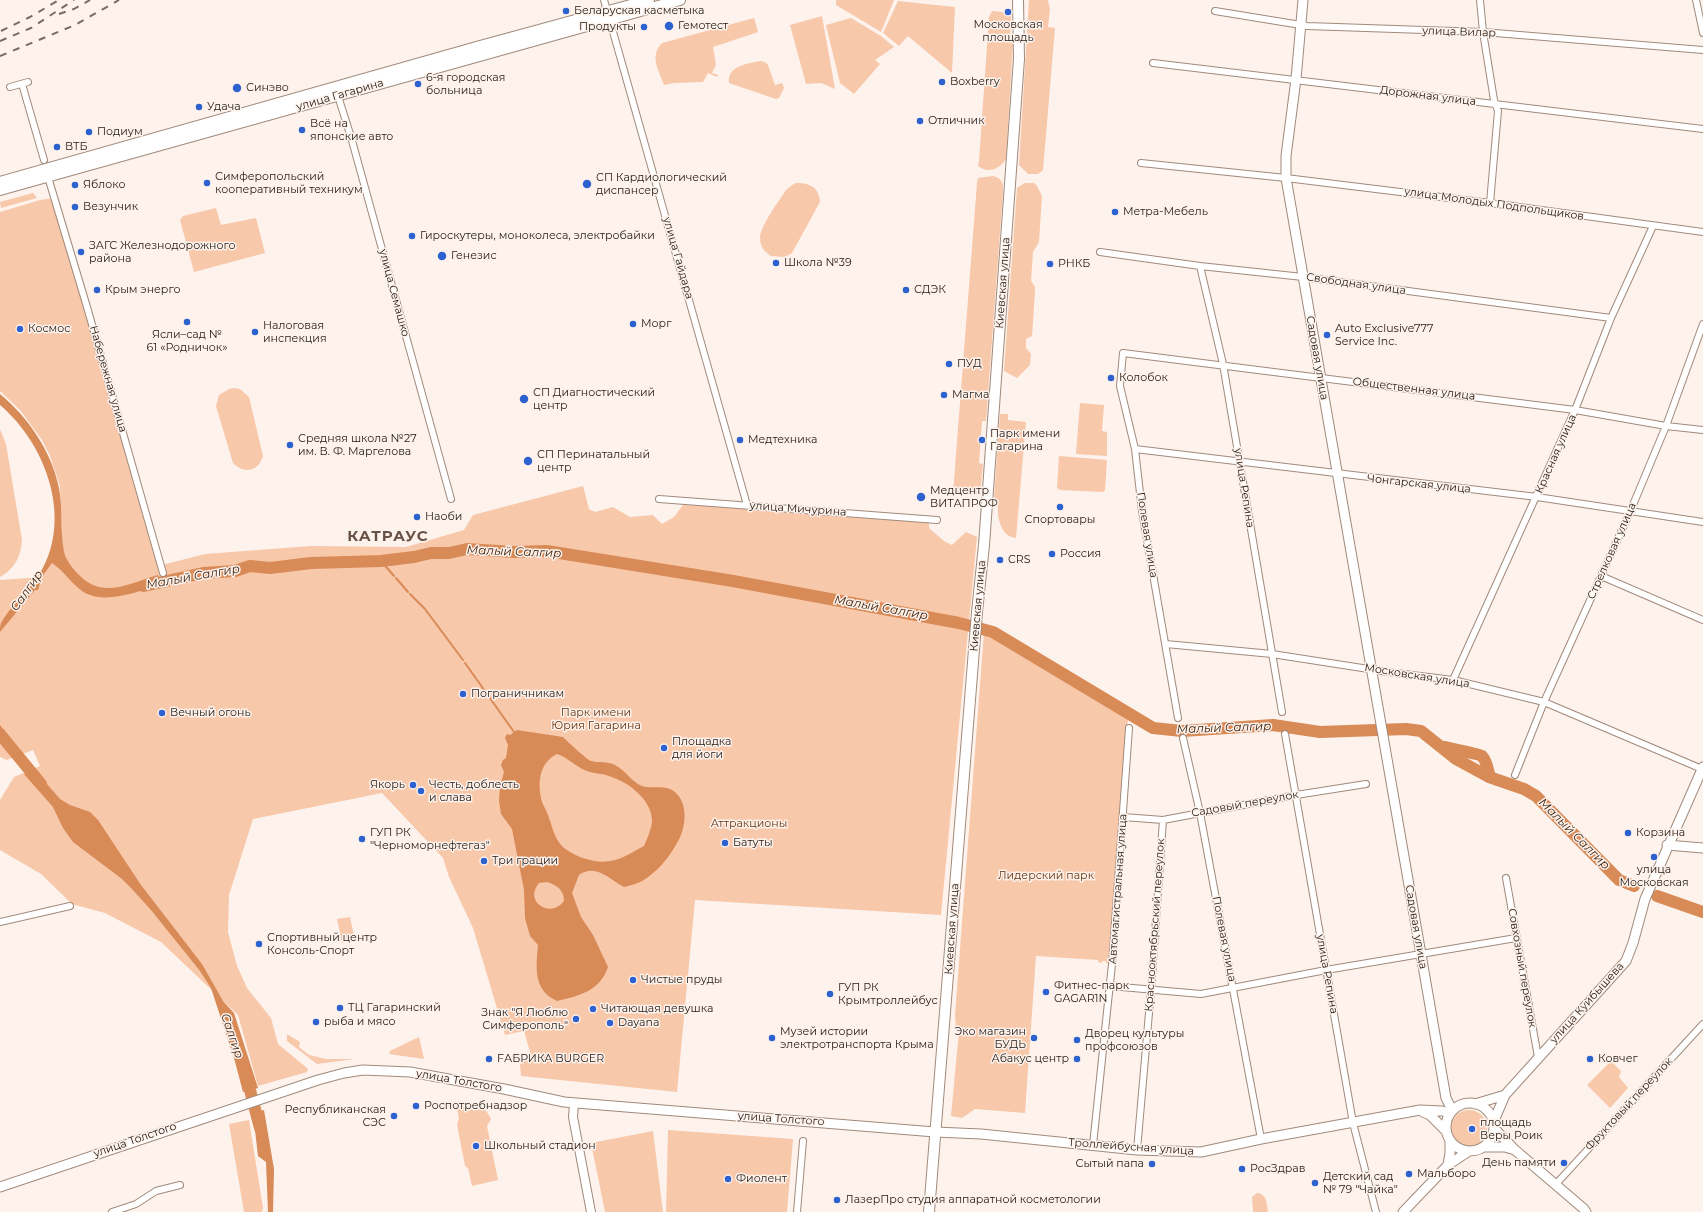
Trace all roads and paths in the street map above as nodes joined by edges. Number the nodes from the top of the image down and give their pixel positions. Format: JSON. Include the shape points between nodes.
{"nodes":[{"id":1,"x":604,"y":0,"type":"edge"},
{"id":2,"x":649,"y":0,"type":"edge"},
{"id":3,"x":680,"y":0,"type":"edge"},
{"id":4,"x":1018,"y":0,"type":"edge"},
{"id":5,"x":1303,"y":0,"type":"edge"},
{"id":6,"x":1480,"y":0,"type":"edge"},
{"id":7,"x":1696,"y":0,"type":"edge"},
{"id":8,"x":1215,"y":11,"type":"dead end"},
{"id":9,"x":609,"y":15,"type":"junction"},
{"id":10,"x":1301,"y":25,"type":"junction"},
{"id":11,"x":1483,"y":32,"type":"junction"},
{"id":12,"x":1703,"y":33,"type":"edge"},
{"id":13,"x":1703,"y":50,"type":"edge"},
{"id":14,"x":1153,"y":63,"type":"dead end"},
{"id":15,"x":1296,"y":79,"type":"junction"},
{"id":16,"x":10,"y":87,"type":"dead end"},
{"id":17,"x":337,"y":92,"type":"junction"},
{"id":18,"x":1496,"y":105,"type":"junction"},
{"id":19,"x":1703,"y":129,"type":"edge"},
{"id":20,"x":44,"y":160,"type":"dead end"},
{"id":21,"x":1141,"y":163,"type":"dead end"},
{"id":22,"x":1286,"y":178,"type":"junction"},
{"id":23,"x":50,"y":181,"type":"junction"},
{"id":24,"x":0,"y":182,"type":"edge"},
{"id":25,"x":0,"y":190,"type":"edge"},
{"id":26,"x":1490,"y":203,"type":"junction"},
{"id":27,"x":1653,"y":226,"type":"junction"},
{"id":28,"x":1703,"y":232,"type":"edge"},
{"id":29,"x":1100,"y":252,"type":"dead end"},
{"id":30,"x":1200,"y":266,"type":"junction"},
{"id":31,"x":1303,"y":277,"type":"junction"},
{"id":32,"x":1611,"y":318,"type":"junction"},
{"id":33,"x":1703,"y":324,"type":"edge"},
{"id":34,"x":1123,"y":353,"type":"joint"},
{"id":35,"x":1223,"y":364,"type":"junction"},
{"id":36,"x":1321,"y":377,"type":"junction"},
{"id":37,"x":1575,"y":410,"type":"junction"},
{"id":38,"x":1666,"y":426,"type":"junction"},
{"id":39,"x":1703,"y":430,"type":"edge"},
{"id":40,"x":1135,"y":449,"type":"junction"},
{"id":41,"x":1240,"y":462,"type":"junction"},
{"id":42,"x":1337,"y":475,"type":"junction"},
{"id":43,"x":1537,"y":498,"type":"junction"},
{"id":44,"x":451,"y":499,"type":"dead end"},
{"id":45,"x":659,"y":499,"type":"dead end"},
{"id":46,"x":747,"y":505,"type":"junction"},
{"id":47,"x":1630,"y":512,"type":"junction"},
{"id":48,"x":937,"y":520,"type":"dead end"},
{"id":49,"x":1703,"y":522,"type":"edge"},
{"id":50,"x":163,"y":573,"type":"dead end"},
{"id":51,"x":1601,"y":576,"type":"junction"},
{"id":52,"x":1703,"y":620,"type":"edge"},
{"id":53,"x":1166,"y":644,"type":"junction"},
{"id":54,"x":1272,"y":654,"type":"junction"},
{"id":55,"x":1371,"y":669,"type":"junction"},
{"id":56,"x":1453,"y":680,"type":"junction"},
{"id":57,"x":1544,"y":702,"type":"junction"},
{"id":58,"x":1282,"y":712,"type":"dead end"},
{"id":59,"x":1178,"y":718,"type":"dead end"},
{"id":60,"x":1129,"y":728,"type":"dead end"},
{"id":61,"x":1284,"y":734,"type":"dead end"},
{"id":62,"x":1183,"y":738,"type":"dead end"},
{"id":63,"x":1702,"y":768,"type":"edge"},
{"id":64,"x":1515,"y":775,"type":"dead end"},
{"id":65,"x":1366,"y":784,"type":"dead end"},
{"id":66,"x":1296,"y":795,"type":"junction"},
{"id":67,"x":1200,"y":812,"type":"junction"},
{"id":68,"x":1123,"y":817,"type":"junction"},
{"id":69,"x":1163,"y":820,"type":"junction"},
{"id":70,"x":1667,"y":845,"type":"junction"},
{"id":71,"x":1703,"y":848,"type":"edge"},
{"id":72,"x":1506,"y":878,"type":"dead end"},
{"id":73,"x":70,"y":906,"type":"dead end"},
{"id":74,"x":0,"y":922,"type":"edge"},
{"id":75,"x":1516,"y":938,"type":"junction"},
{"id":76,"x":1421,"y":954,"type":"junction"},
{"id":77,"x":1326,"y":970,"type":"junction"},
{"id":78,"x":1110,"y":986,"type":"junction"},
{"id":79,"x":1233,"y":987,"type":"junction"},
{"id":80,"x":1151,"y":990,"type":"junction"},
{"id":81,"x":1703,"y":1024,"type":"edge"},
{"id":82,"x":1538,"y":1058,"type":"junction"},
{"id":83,"x":1505,"y":1095,"type":"junction"},
{"id":84,"x":574,"y":1104,"type":"junction"},
{"id":85,"x":1475,"y":1104,"type":"junction"},
{"id":86,"x":1420,"y":1110,"type":"junction"},
{"id":87,"x":1451,"y":1112,"type":"junction"},
{"id":88,"x":1353,"y":1123,"type":"junction"},
{"id":89,"x":1494,"y":1125,"type":"junction"},
{"id":90,"x":935,"y":1132,"type":"junction"},
{"id":91,"x":1448,"y":1135,"type":"junction"},
{"id":92,"x":1261,"y":1139,"type":"junction"},
{"id":93,"x":803,"y":1141,"type":"dead end"},
{"id":94,"x":1093,"y":1145,"type":"junction"},
{"id":95,"x":1483,"y":1147,"type":"junction"},
{"id":96,"x":1137,"y":1150,"type":"junction"},
{"id":97,"x":1515,"y":1150,"type":"junction"},
{"id":98,"x":1469,"y":1151,"type":"junction"},
{"id":99,"x":1448,"y":1165,"type":"junction"},
{"id":100,"x":1556,"y":1184,"type":"junction"},
{"id":101,"x":180,"y":1185,"type":"dead end"},
{"id":102,"x":0,"y":1187,"type":"edge"},
{"id":103,"x":112,"y":1212,"type":"edge"},
{"id":104,"x":591,"y":1212,"type":"edge"},
{"id":105,"x":797,"y":1212,"type":"edge"},
{"id":106,"x":929,"y":1212,"type":"edge"},
{"id":107,"x":1376,"y":1212,"type":"edge"},
{"id":108,"x":1403,"y":1212,"type":"edge"},
{"id":109,"x":1586,"y":1212,"type":"edge"}],
"edges":[{"from":1,"to":9,"type":"street","name":"улица Гайдара"},
{"from":2,"to":9,"type":"main road","name":"улица Гагарина"},
{"from":3,"to":9,"type":"main road","name":"улица Гагарина"},
{"from":4,"to":90,"type":"main road","name":"Киевская улица","via":[[1019,59],[984,545]]},
{"from":5,"to":10,"type":"main road","name":"Садовая улица"},
{"from":6,"to":11,"type":"street"},
{"from":7,"to":12,"type":"street"},
{"from":8,"to":10,"type":"street","name":"улица Вилар"},
{"from":9,"to":17,"type":"main road","name":"улица Гагарина","via":[[480,46]]},
{"from":9,"to":46,"type":"street","name":"улица Гайдара"},
{"from":10,"to":11,"type":"street","name":"улица Вилар"},
{"from":10,"to":15,"type":"main road","name":"Садовая улица"},
{"from":11,"to":13,"type":"street","name":"улица Вилар"},
{"from":11,"to":18,"type":"street"},
{"from":14,"to":15,"type":"street","name":"Дорожная улица"},
{"from":15,"to":18,"type":"street","name":"Дорожная улица"},
{"from":15,"to":22,"type":"main road","name":"Садовая улица","via":[[1286,156]]},
{"from":16,"to":20,"type":"street","via":[[25,83]]},
{"from":17,"to":23,"type":"main road","name":"улица Гагарина"},
{"from":17,"to":24,"type":"main road","name":"улица Гагарина"},
{"from":17,"to":44,"type":"street","name":"улица Семашко"},
{"from":18,"to":19,"type":"street","name":"Дорожная улица"},
{"from":18,"to":26,"type":"street","via":[[1498,110]]},
{"from":21,"to":22,"type":"street","name":"улица Молодых Подпольщиков"},
{"from":22,"to":26,"type":"street","name":"улица Молодых Подпольщиков"},
{"from":22,"to":31,"type":"main road","name":"Садовая улица"},
{"from":23,"to":25,"type":"main road","name":"улица Гагарина"},
{"from":23,"to":50,"type":"street","name":"Набережная улица"},
{"from":26,"to":27,"type":"street","name":"улица Молодых Подпольщиков"},
{"from":27,"to":28,"type":"street","name":"улица Молодых Подпольщиков"},
{"from":27,"to":32,"type":"street","name":"Красная улица"},
{"from":29,"to":30,"type":"street","name":"Свободная улица"},
{"from":30,"to":31,"type":"street","name":"Свободная улица"},
{"from":30,"to":35,"type":"street","name":"улица Репина"},
{"from":31,"to":32,"type":"street","name":"Свободная улица"},
{"from":31,"to":36,"type":"main road","name":"Садовая улица"},
{"from":32,"to":37,"type":"street","name":"Красная улица"},
{"from":33,"to":38,"type":"street","name":"Стрелковая улица"},
{"from":34,"to":35,"type":"street","name":"Общественная улица"},
{"from":34,"to":40,"type":"street","name":"Полевая улица","via":[[1120,386]]},
{"from":35,"to":36,"type":"street","name":"Общественная улица"},
{"from":35,"to":41,"type":"street","name":"улица Репина"},
{"from":36,"to":37,"type":"street","name":"Общественная улица"},
{"from":36,"to":42,"type":"main road","name":"Садовая улица"},
{"from":37,"to":38,"type":"street","name":"Общественная улица"},
{"from":37,"to":43,"type":"street","name":"Красная улица"},
{"from":38,"to":39,"type":"street","name":"Общественная улица"},
{"from":38,"to":47,"type":"street","name":"Стрелковая улица"},
{"from":40,"to":41,"type":"street","name":"Чонгарская улица"},
{"from":40,"to":53,"type":"street","name":"Полевая улица","via":[[1142,511]]},
{"from":41,"to":42,"type":"street","name":"Чонгарская улица"},
{"from":41,"to":54,"type":"street","name":"улица Репина"},
{"from":42,"to":43,"type":"street","name":"Чонгарская улица"},
{"from":42,"to":55,"type":"main road","name":"Садовая улица"},
{"from":43,"to":47,"type":"street","name":"Чонгарская улица"},
{"from":43,"to":56,"type":"street","name":"Красная улица"},
{"from":45,"to":46,"type":"street","name":"улица Мичурина"},
{"from":46,"to":48,"type":"street","name":"улица Мичурина"},
{"from":47,"to":49,"type":"street","name":"Чонгарская улица"},
{"from":47,"to":51,"type":"street","name":"Стрелковая улица"},
{"from":51,"to":52,"type":"street"},
{"from":51,"to":57,"type":"street","name":"Стрелковая улица"},
{"from":53,"to":54,"type":"street","name":"Московская улица"},
{"from":53,"to":59,"type":"street","name":"Полевая улица"},
{"from":54,"to":55,"type":"street","name":"Московская улица"},
{"from":54,"to":58,"type":"street","name":"улица Репина"},
{"from":55,"to":56,"type":"street","name":"Московская улица"},
{"from":55,"to":76,"type":"main road","name":"Садовая улица"},
{"from":56,"to":57,"type":"street","name":"Московская улица"},
{"from":57,"to":63,"type":"street","name":"Московская улица"},
{"from":57,"to":64,"type":"street","name":"Стрелковая улица"},
{"from":60,"to":68,"type":"street","name":"Автомагистральная улица"},
{"from":61,"to":66,"type":"street","name":"улица Репина"},
{"from":62,"to":67,"type":"street","name":"Полевая улица"},
{"from":63,"to":70,"type":"main road","name":"улица Куйбышева"},
{"from":65,"to":66,"type":"street","name":"Садовый переулок"},
{"from":66,"to":67,"type":"street","name":"Садовый переулок"},
{"from":66,"to":77,"type":"street","name":"улица Репина"},
{"from":67,"to":69,"type":"street","name":"Садовый переулок"},
{"from":67,"to":79,"type":"street","name":"Полевая улица"},
{"from":68,"to":69,"type":"street","name":"Садовый переулок"},
{"from":68,"to":78,"type":"street","name":"Автомагистральная улица"},
{"from":69,"to":80,"type":"street","name":"Краснооктябрьский переулок"},
{"from":70,"to":71,"type":"main road"},
{"from":70,"to":82,"type":"main road","name":"улица Куйбышева","via":[[1645,899],[1626,961]]},
{"from":72,"to":75,"type":"street","name":"Совхозный переулок"},
{"from":73,"to":74,"type":"street"},
{"from":75,"to":76,"type":"street"},
{"from":75,"to":82,"type":"street","name":"Совхозный переулок"},
{"from":76,"to":77,"type":"street"},
{"from":76,"to":87,"type":"main road","name":"Садовая улица","via":[[1446,1098]]},
{"from":77,"to":79,"type":"street"},
{"from":77,"to":88,"type":"street","name":"улица Репина"},
{"from":78,"to":80,"type":"street"},
{"from":78,"to":94,"type":"street","name":"Автомагистральная улица"},
{"from":79,"to":80,"type":"street","via":[[1201,994]]},
{"from":79,"to":92,"type":"street","name":"Полевая улица"},
{"from":80,"to":96,"type":"street","name":"Краснооктябрьский переулок"},
{"from":81,"to":100,"type":"street","name":"Фруктовый переулок"},
{"from":82,"to":83,"type":"main road","name":"улица Куйбышева"},
{"from":83,"to":85,"type":"main road"},
{"from":83,"to":89,"type":"main road"},
{"from":84,"to":90,"type":"main road","name":"улица Толстого"},
{"from":84,"to":102,"type":"main road","name":"улица Толстого","via":[[410,1072],[363,1070],[318,1080],[274,1094]]},
{"from":84,"to":104,"type":"street","via":[[573,1117]]},
{"from":85,"to":87,"type":"main road","via":[[1461,1105]]},
{"from":85,"to":89,"type":"main road","via":[[1487,1111]]},
{"from":86,"to":87,"type":"main road","name":"Троллейбусная улица"},
{"from":86,"to":88,"type":"main road","name":"Троллейбусная улица"},
{"from":86,"to":91,"type":"main road","via":[[1430,1115]]},
{"from":87,"to":91,"type":"main road","via":[[1446,1122]]},
{"from":88,"to":92,"type":"main road","name":"Троллейбусная улица"},
{"from":88,"to":107,"type":"street","name":"улица Репина"},
{"from":89,"to":95,"type":"main road","via":[[1489,1141]]},
{"from":89,"to":97,"type":"main road"},
{"from":90,"to":94,"type":"main road","name":"Троллейбусная улица"},
{"from":90,"to":106,"type":"main road","name":"Киевская улица"},
{"from":91,"to":98,"type":"main road","via":[[1456,1146]]},
{"from":91,"to":99,"type":"main road"},
{"from":92,"to":96,"type":"main road","name":"Троллейбусная улица","via":[[1201,1152]]},
{"from":93,"to":105,"type":"street"},
{"from":94,"to":96,"type":"main road","name":"Троллейбусная улица"},
{"from":95,"to":97,"type":"main road"},
{"from":95,"to":98,"type":"main road"},
{"from":97,"to":100,"type":"main road"},
{"from":98,"to":99,"type":"main road"},
{"from":99,"to":108,"type":"main road"},
{"from":100,"to":109,"type":"main road"},
{"from":101,"to":103,"type":"street","via":[[156,1191],[136,1204]]}]}
